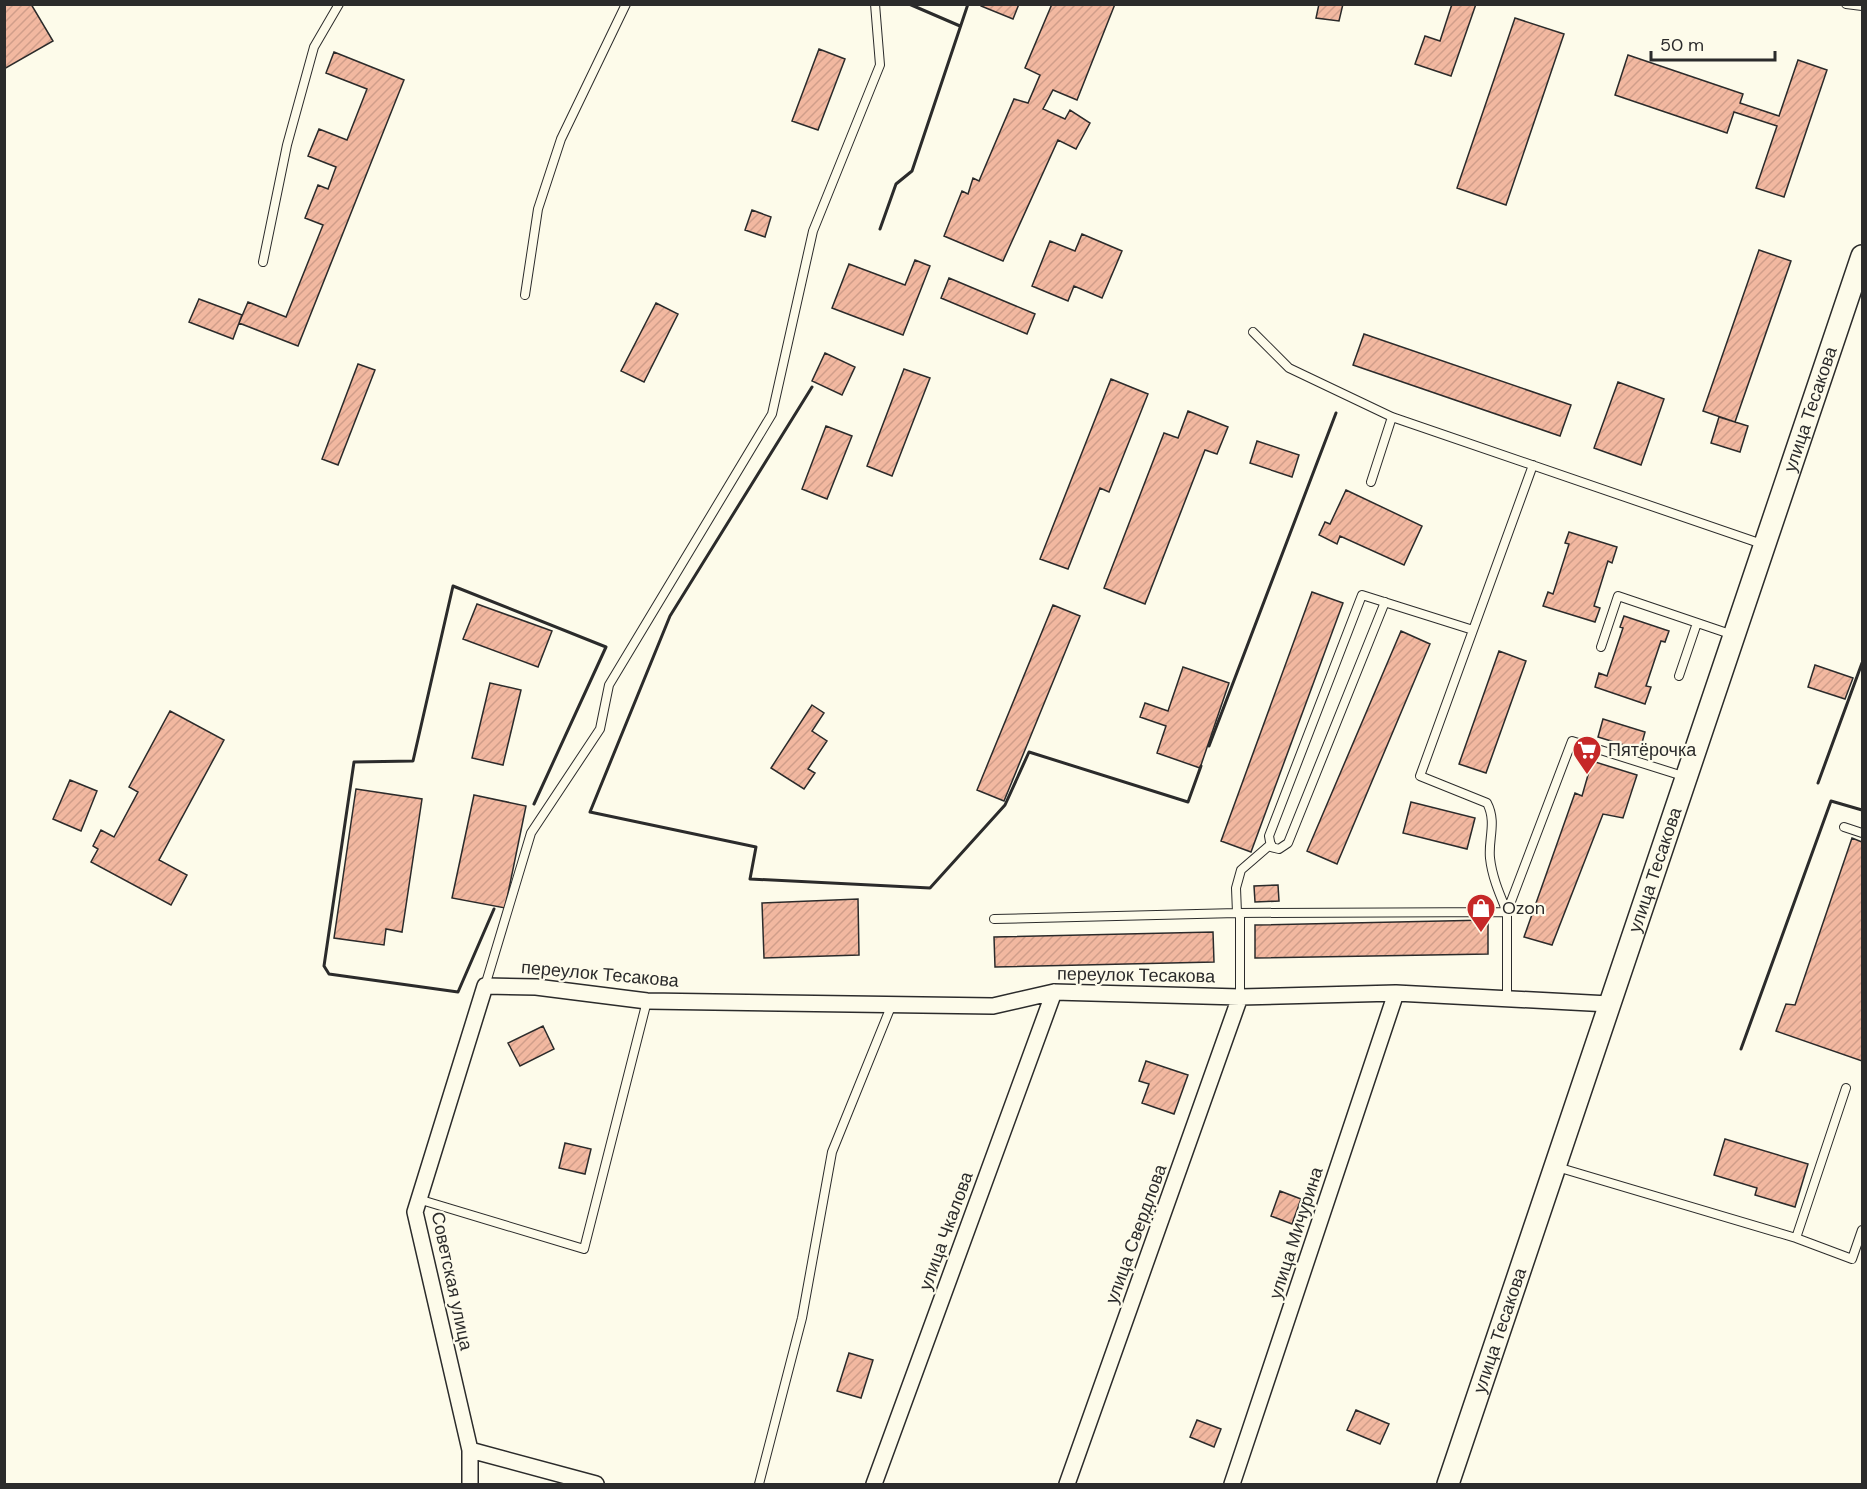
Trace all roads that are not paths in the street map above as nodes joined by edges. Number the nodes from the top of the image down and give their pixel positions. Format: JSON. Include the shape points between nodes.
{"nodes":[{"id":1,"x":339,"y":4,"type":"edge"},
{"id":2,"x":626,"y":4,"type":"edge"},
{"id":3,"x":875,"y":4,"type":"edge"},
{"id":4,"x":1846,"y":4,"type":"edge"},
{"id":5,"x":1863,"y":6,"type":"edge"},
{"id":6,"x":1863,"y":256,"type":"edge"},
{"id":7,"x":263,"y":262,"type":"dead end"},
{"id":8,"x":1858,"y":285,"type":"edge"},
{"id":9,"x":525,"y":295,"type":"dead end"},
{"id":10,"x":1253,"y":332,"type":"dead end"},
{"id":11,"x":1392,"y":417,"type":"junction"},
{"id":12,"x":1533,"y":465,"type":"junction"},
{"id":13,"x":1371,"y":482,"type":"dead end"},
{"id":14,"x":1765,"y":545,"type":"junction"},
{"id":15,"x":1385,"y":602,"type":"junction"},
{"id":16,"x":1697,"y":623,"type":"junction"},
{"id":17,"x":1473,"y":630,"type":"junction"},
{"id":18,"x":1734,"y":636,"type":"junction"},
{"id":19,"x":1601,"y":647,"type":"dead end"},
{"id":20,"x":1679,"y":676,"type":"dead end"},
{"id":21,"x":1686,"y":777,"type":"junction"},
{"id":22,"x":1844,"y":826,"type":"dead end"},
{"id":23,"x":1863,"y":833,"type":"edge"},
{"id":24,"x":1271,"y":844,"type":"junction"},
{"id":25,"x":1507,"y":912,"type":"junction"},
{"id":26,"x":1239,"y":913,"type":"junction"},
{"id":27,"x":994,"y":919,"type":"dead end"},
{"id":28,"x":485,"y":986,"type":"junction"},
{"id":29,"x":1054,"y":992,"type":"junction"},
{"id":30,"x":1396,"y":993,"type":"junction"},
{"id":31,"x":1240,"y":997,"type":"junction"},
{"id":32,"x":1507,"y":999,"type":"junction"},
{"id":33,"x":647,"y":1001,"type":"junction"},
{"id":34,"x":892,"y":1004,"type":"junction"},
{"id":35,"x":1609,"y":1004,"type":"junction"},
{"id":36,"x":1846,"y":1088,"type":"dead end"},
{"id":37,"x":1554,"y":1167,"type":"junction"},
{"id":38,"x":418,"y":1199,"type":"junction"},
{"id":39,"x":1863,"y":1230,"type":"edge"},
{"id":40,"x":1796,"y":1238,"type":"junction"},
{"id":41,"x":470,"y":1450,"type":"junction"},
{"id":42,"x":470,"y":1485,"type":"edge"},
{"id":43,"x":596,"y":1485,"type":"edge"},
{"id":44,"x":759,"y":1485,"type":"edge"},
{"id":45,"x":874,"y":1485,"type":"edge"},
{"id":46,"x":1067,"y":1485,"type":"edge"},
{"id":47,"x":1232,"y":1485,"type":"edge"},
{"id":48,"x":1448,"y":1485,"type":"edge"}],
"edges":[{"from":1,"to":7,"type":"lane","via":[[314,47],[287,145]]},
{"from":2,"to":9,"type":"lane","via":[[561,139],[538,209]]},
{"from":3,"to":28,"type":"lane","via":[[880,65],[813,231],[772,414],[609,685],[600,729],[531,833]]},
{"from":4,"to":5,"type":"lane"},
{"from":6,"to":8,"type":"main road","name":"улица Тесакова"},
{"from":8,"to":14,"type":"main road","name":"улица Тесакова"},
{"from":10,"to":11,"type":"lane","via":[[1289,368]]},
{"from":11,"to":12,"type":"lane"},
{"from":11,"to":13,"type":"lane"},
{"from":12,"to":14,"type":"lane"},
{"from":12,"to":17,"type":"lane"},
{"from":14,"to":18,"type":"main road","name":"улица Тесакова"},
{"from":15,"to":17,"type":"lane"},
{"from":15,"to":24,"type":"lane","via":[[1288,843],[1279,849]]},
{"from":15,"to":24,"type":"lane","via":[[1362,595],[1269,836]]},
{"from":16,"to":18,"type":"lane"},
{"from":16,"to":19,"type":"lane","via":[[1618,596]]},
{"from":16,"to":20,"type":"lane"},
{"from":17,"to":25,"type":"lane","via":[[1420,776],[1487,804],[1493,824],[1490,857]]},
{"from":18,"to":21,"type":"main road","name":"улица Тесакова"},
{"from":21,"to":25,"type":"lane","via":[[1572,741]]},
{"from":21,"to":35,"type":"main road","name":"улица Тесакова"},
{"from":22,"to":23,"type":"lane"},
{"from":24,"to":26,"type":"lane","via":[[1241,870],[1236,888]]},
{"from":25,"to":26,"type":"lane"},
{"from":25,"to":32,"type":"lane"},
{"from":26,"to":27,"type":"lane"},
{"from":26,"to":31,"type":"lane"},
{"from":28,"to":33,"type":"street","name":"переулок Тесакова","via":[[536,987]]},
{"from":28,"to":38,"type":"street","name":"Советская улица"},
{"from":29,"to":31,"type":"street","name":"переулок Тесакова"},
{"from":29,"to":34,"type":"street","name":"переулок Тесакова","via":[[993,1006]]},
{"from":29,"to":45,"type":"street","name":"улица Чкалова"},
{"from":30,"to":31,"type":"street","name":"переулок Тесакова"},
{"from":30,"to":32,"type":"street","name":"переулок Тесакова"},
{"from":30,"to":47,"type":"street","name":"улица Мичурина"},
{"from":31,"to":46,"type":"street","name":"улица Свердлова"},
{"from":32,"to":35,"type":"street","name":"переулок Тесакова"},
{"from":33,"to":34,"type":"street","name":"переулок Тесакова"},
{"from":33,"to":38,"type":"lane","via":[[584,1249]]},
{"from":34,"to":44,"type":"lane","via":[[832,1152],[802,1318]]},
{"from":35,"to":37,"type":"main road","name":"улица Тесакова"},
{"from":36,"to":40,"type":"lane"},
{"from":37,"to":40,"type":"lane"},
{"from":37,"to":48,"type":"main road","name":"улица Тесакова"},
{"from":38,"to":41,"type":"street","name":"Советская улица","via":[[415,1212]]},
{"from":39,"to":40,"type":"lane","via":[[1852,1260]]},
{"from":41,"to":42,"type":"street","name":"Советская улица"},
{"from":41,"to":43,"type":"street"}]}
